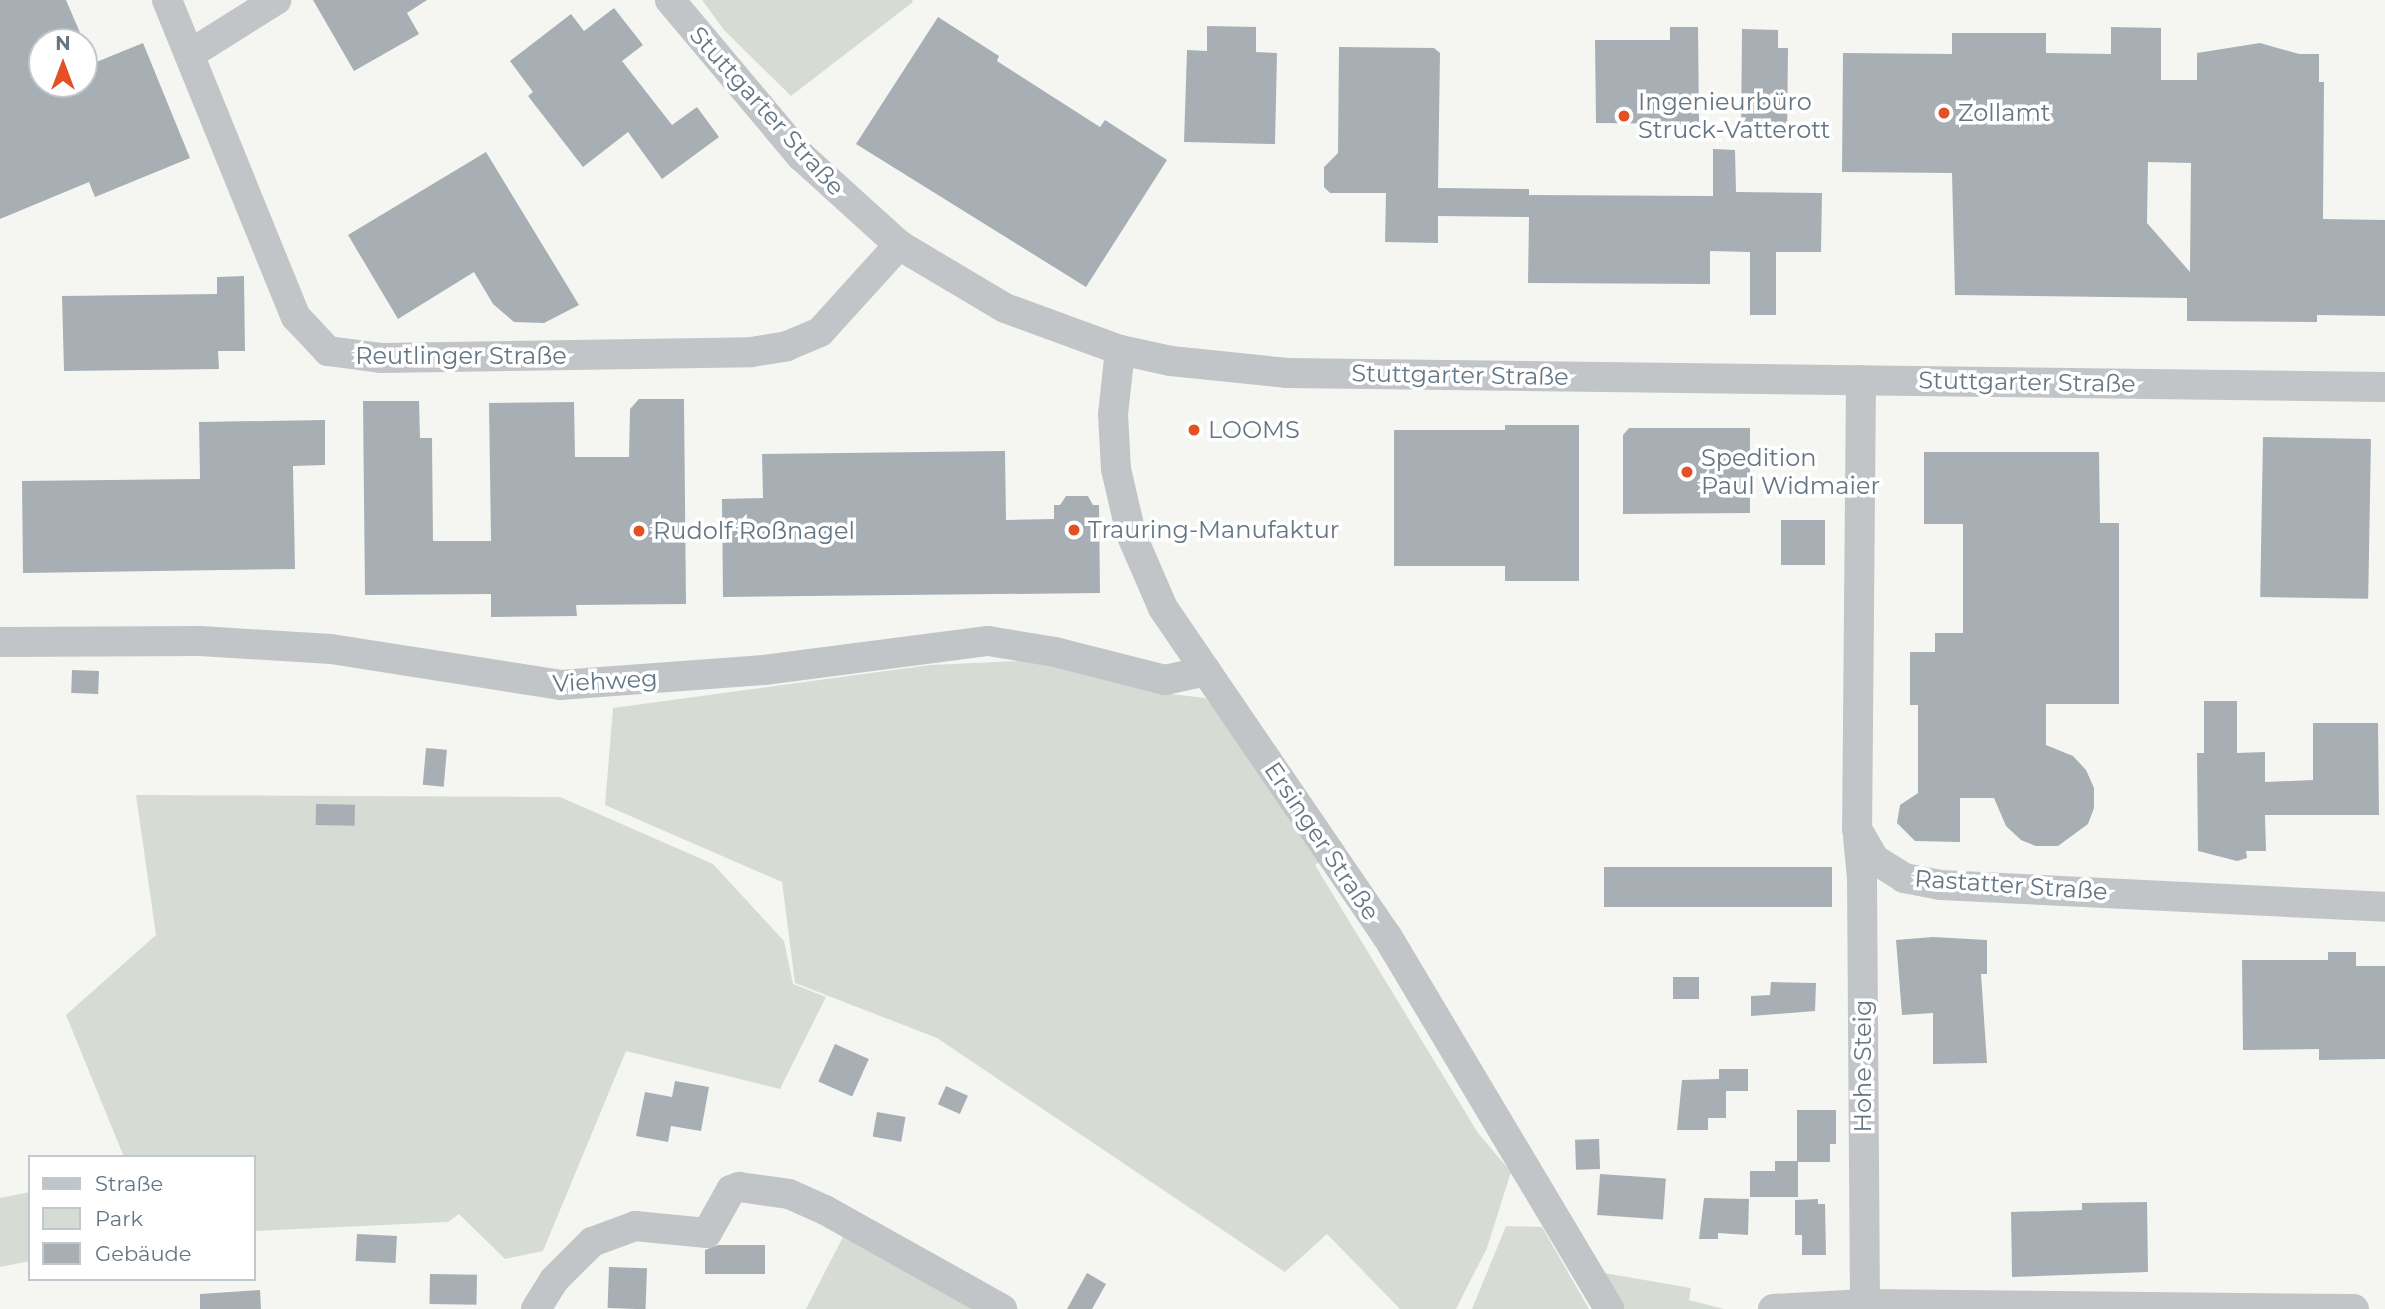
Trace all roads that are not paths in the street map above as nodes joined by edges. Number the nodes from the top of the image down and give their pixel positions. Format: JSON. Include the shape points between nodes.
{"nodes":[{"id":1,"x":167,"y":0,"type":"edge"},
{"id":2,"x":276,"y":0,"type":"edge"},
{"id":3,"x":670,"y":0,"type":"edge"},
{"id":4,"x":190,"y":54,"type":"junction"},
{"id":5,"x":899,"y":245,"type":"junction"},
{"id":6,"x":1120,"y":350,"type":"junction"},
{"id":7,"x":1861,"y":380,"type":"junction"},
{"id":8,"x":2385,"y":387,"type":"edge"},
{"id":9,"x":0,"y":642,"type":"edge"},
{"id":10,"x":1206,"y":671,"type":"junction"},
{"id":11,"x":1857,"y":829,"type":"junction"},
{"id":12,"x":2385,"y":908,"type":"edge"},
{"id":13,"x":1865,"y":1304,"type":"junction"},
{"id":14,"x":536,"y":1307,"type":"edge"},
{"id":15,"x":1002,"y":1309,"type":"edge"},
{"id":16,"x":1609,"y":1309,"type":"edge"},
{"id":17,"x":1773,"y":1309,"type":"edge"},
{"id":18,"x":2354,"y":1309,"type":"edge"}],
"edges":[{"from":1,"to":4,"type":"street","name":"Reutlinger Straße"},
{"from":2,"to":4,"type":"street"},
{"from":3,"to":5,"type":"street","name":"Stuttgarter Straße","via":[[802,156]]},
{"from":4,"to":5,"type":"street","name":"Reutlinger Straße","via":[[296,317],[316,342],[340,355],[616,356],[751,352],[787,346],[820,332]]},
{"from":5,"to":6,"type":"street","name":"Stuttgarter Straße","via":[[1016,313]]},
{"from":6,"to":7,"type":"street","name":"Stuttgarter Straße","via":[[1171,361],[1287,373]]},
{"from":6,"to":10,"type":"street","name":"Ersinger Straße","via":[[1114,444],[1131,534],[1163,608]]},
{"from":7,"to":8,"type":"street","name":"Stuttgarter Straße"},
{"from":7,"to":11,"type":"street"},
{"from":9,"to":10,"type":"street","name":"Viehweg","via":[[200,641],[331,649],[560,685],[764,670],[988,641],[1055,652],[1165,680]]},
{"from":10,"to":16,"type":"street","name":"Ersinger Straße","via":[[1387,936]]},
{"from":11,"to":12,"type":"street","name":"Rastatter Straße","via":[[1874,859],[1904,877],[1940,885]]},
{"from":11,"to":13,"type":"street","name":"Hohe Steig","via":[[1862,878]]},
{"from":13,"to":17,"type":"street"},
{"from":13,"to":18,"type":"street"},
{"from":14,"to":15,"type":"street","via":[[554,1280],[592,1242],[635,1226],[707,1233],[731,1191],[748,1187],[789,1194],[825,1210]]}]}
